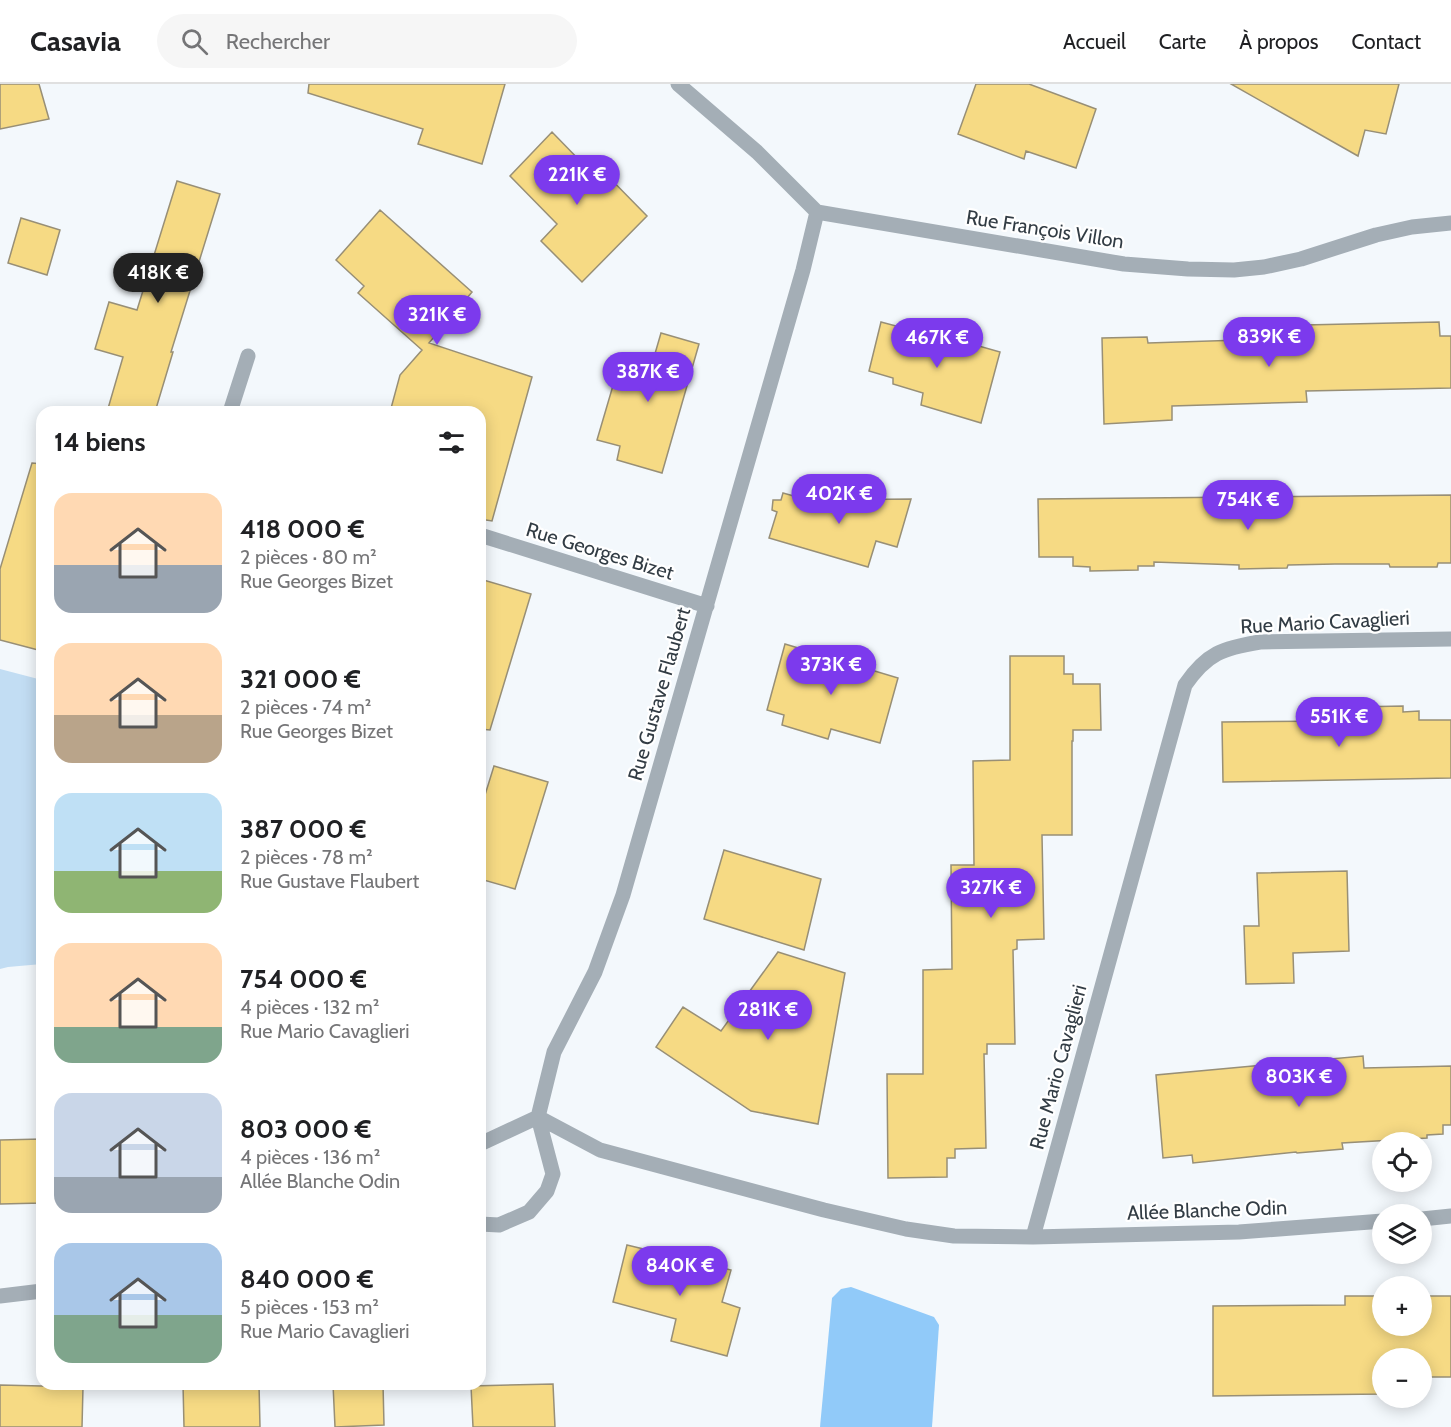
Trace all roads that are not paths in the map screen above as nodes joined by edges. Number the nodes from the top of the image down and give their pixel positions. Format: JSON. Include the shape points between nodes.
{"nodes":[{"id":1,"x":678,"y":84,"type":"edge"},
{"id":2,"x":817,"y":212,"type":"junction"},
{"id":3,"x":1451,"y":223,"type":"edge"},
{"id":4,"x":248,"y":356,"type":"dead end"},
{"id":5,"x":232,"y":406,"type":"edge"},
{"id":6,"x":486,"y":537,"type":"edge"},
{"id":7,"x":707,"y":606,"type":"junction"},
{"id":8,"x":1451,"y":639,"type":"edge"},
{"id":9,"x":538,"y":1117,"type":"junction"},
{"id":10,"x":486,"y":1141,"type":"edge"},
{"id":11,"x":1451,"y":1216,"type":"edge"},
{"id":12,"x":1432,"y":1218,"type":"edge"},
{"id":13,"x":1372,"y":1222,"type":"edge"},
{"id":14,"x":486,"y":1224,"type":"edge"},
{"id":15,"x":1033,"y":1237,"type":"junction"},
{"id":16,"x":36,"y":1293,"type":"edge"},
{"id":17,"x":0,"y":1296,"type":"edge"}],
"edges":[{"from":1,"to":2,"type":"street","via":[[757,152]]},
{"from":2,"to":3,"type":"street","name":"Rue François Villon","via":[[1124,264],[1234,270],[1301,259],[1412,227]]},
{"from":2,"to":7,"type":"street","name":"Rue Gustave Flaubert"},
{"from":4,"to":5,"type":"street"},
{"from":6,"to":7,"type":"street","name":"Rue Georges Bizet"},
{"from":7,"to":9,"type":"street","name":"Rue Gustave Flaubert","via":[[623,895],[595,972],[554,1052]]},
{"from":8,"to":15,"type":"street","name":"Rue Mario Cavaglieri","via":[[1260,642],[1214,654],[1196,669],[1185,685]]},
{"from":9,"to":10,"type":"street"},
{"from":9,"to":14,"type":"street","via":[[553,1174],[547,1191],[529,1212],[499,1225]]},
{"from":9,"to":15,"type":"street","via":[[600,1150],[824,1210],[954,1236]]},
{"from":11,"to":12,"type":"street"},
{"from":13,"to":15,"type":"street","name":"Allée Blanche Odin","via":[[1239,1232]]},
{"from":16,"to":17,"type":"street"}]}
